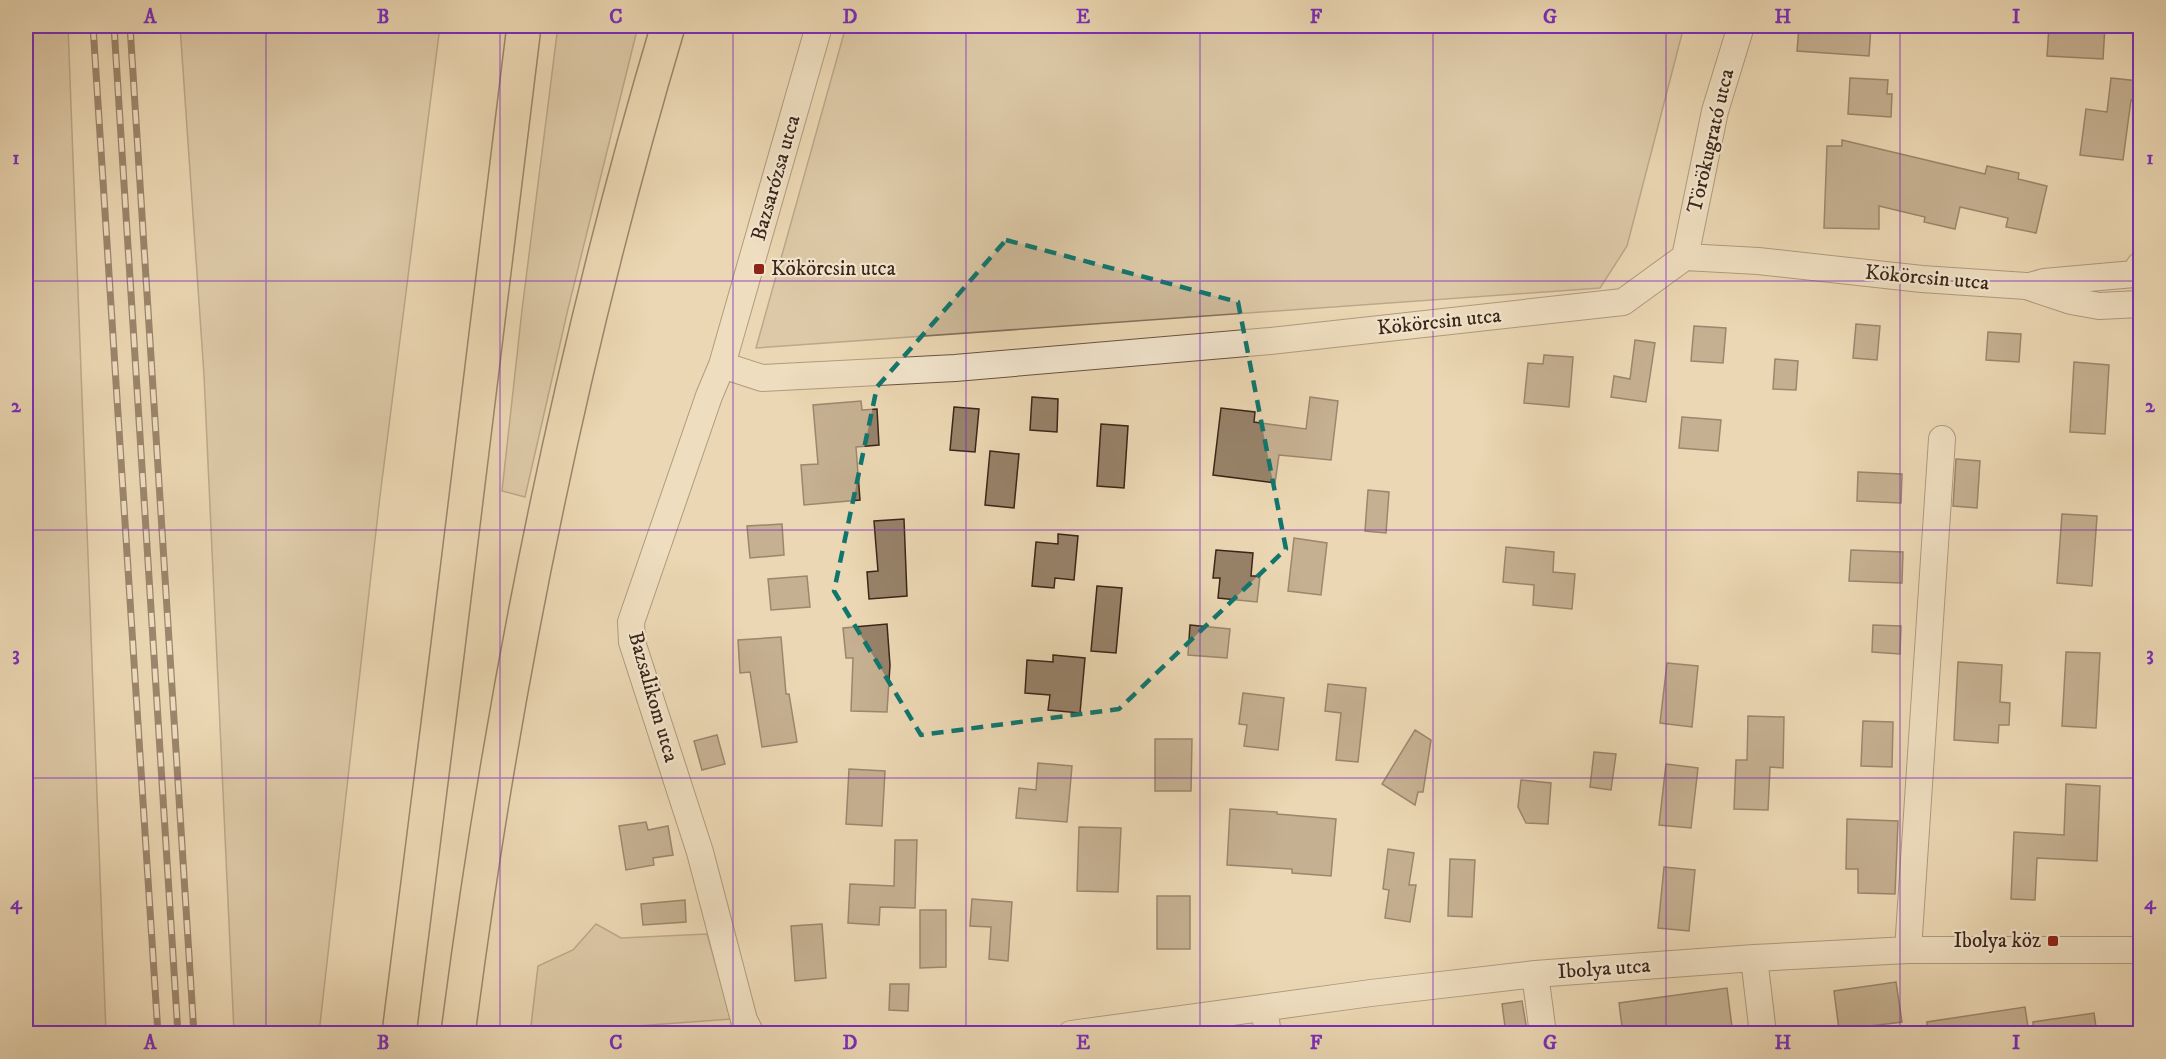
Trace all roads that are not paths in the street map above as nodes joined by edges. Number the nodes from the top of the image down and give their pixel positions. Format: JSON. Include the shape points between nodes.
{"nodes":[{"id":1,"x":524,"y":26,"type":"edge"},
{"id":2,"x":668,"y":26,"type":"edge"},
{"id":3,"x":819,"y":26,"type":"edge"},
{"id":4,"x":1741,"y":26,"type":"edge"},
{"id":5,"x":1685,"y":258,"type":"junction"},
{"id":6,"x":2140,"y":265,"type":"edge"},
{"id":7,"x":2026,"y":286,"type":"junction"},
{"id":8,"x":2140,"y":304,"type":"edge"},
{"id":9,"x":722,"y":365,"type":"junction"},
{"id":10,"x":1942,"y":439,"type":"dead end"},
{"id":11,"x":1908,"y":950,"type":"junction"},
{"id":12,"x":2140,"y":950,"type":"edge"},
{"id":13,"x":1754,"y":958,"type":"junction"},
{"id":14,"x":1534,"y":975,"type":"junction"},
{"id":15,"x":1264,"y":1008,"type":"junction"},
{"id":16,"x":399,"y":1034,"type":"edge"},
{"id":17,"x":458,"y":1034,"type":"edge"},
{"id":18,"x":751,"y":1034,"type":"edge"},
{"id":19,"x":1071,"y":1034,"type":"edge"},
{"id":20,"x":1268,"y":1034,"type":"edge"},
{"id":21,"x":1543,"y":1034,"type":"edge"},
{"id":22,"x":1763,"y":1034,"type":"edge"}],
"edges":[{"from":1,"to":16,"type":"highway"},
{"from":2,"to":17,"type":"highway","via":[[636,133],[567,408],[504,723]]},
{"from":3,"to":9,"type":"street","name":"Bazsarózsa utca"},
{"from":4,"to":5,"type":"street","name":"Törökugrató utca","via":[[1714,111]]},
{"from":5,"to":7,"type":"street","name":"Kökörcsin utca"},
{"from":5,"to":9,"type":"street","name":"Kökörcsin utca","via":[[1623,302],[1270,341],[955,368],[762,378]]},
{"from":6,"to":7,"type":"street","via":[[2134,274]]},
{"from":7,"to":8,"type":"street","name":"Kökörcsin utca","via":[[2099,306]]},
{"from":9,"to":18,"type":"street","name":"Bazsalikom utca","via":[[631,622],[632,642],[700,852]]},
{"from":10,"to":11,"type":"street"},
{"from":11,"to":12,"type":"street","name":"Ibolya utca"},
{"from":11,"to":13,"type":"street","name":"Ibolya utca"},
{"from":13,"to":14,"type":"street","name":"Ibolya utca"},
{"from":13,"to":22,"type":"street"},
{"from":14,"to":15,"type":"street","name":"Ibolya utca"},
{"from":14,"to":21,"type":"street"},
{"from":15,"to":19,"type":"street","name":"Ibolya utca"},
{"from":15,"to":20,"type":"street"}]}
